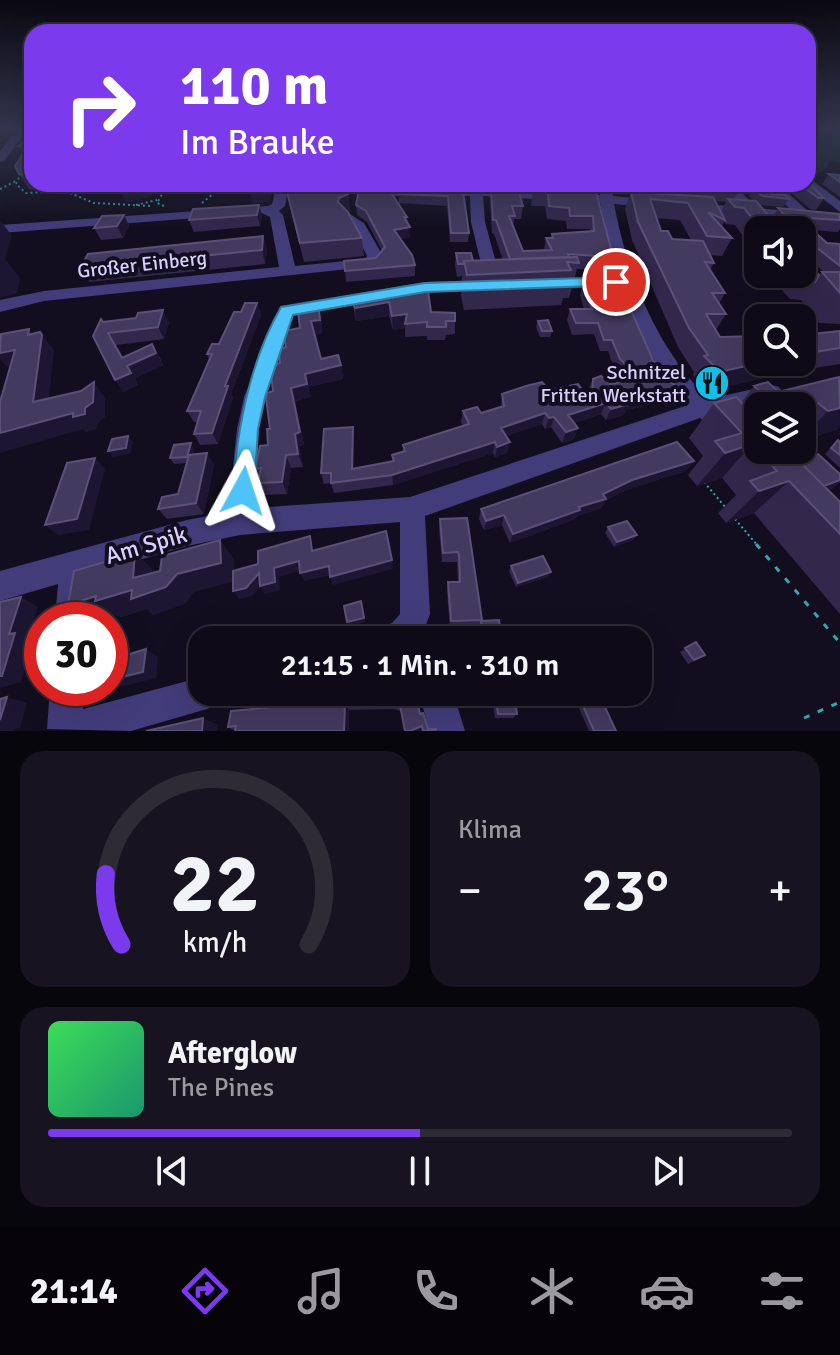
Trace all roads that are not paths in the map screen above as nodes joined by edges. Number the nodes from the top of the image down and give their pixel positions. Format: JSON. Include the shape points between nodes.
{"nodes":[{"id":1,"x":816,"y":188,"type":"edge"},
{"id":2,"x":281,"y":192,"type":"edge"},
{"id":3,"x":476,"y":192,"type":"edge"},
{"id":4,"x":606,"y":192,"type":"edge"},
{"id":5,"x":611,"y":192,"type":"edge"},
{"id":6,"x":676,"y":192,"type":"edge"},
{"id":7,"x":735,"y":192,"type":"edge"},
{"id":8,"x":780,"y":192,"type":"edge"},
{"id":9,"x":679,"y":206,"type":"junction"},
{"id":10,"x":840,"y":208,"type":"edge"},
{"id":11,"x":270,"y":210,"type":"junction"},
{"id":12,"x":754,"y":212,"type":"junction"},
{"id":13,"x":757,"y":216,"type":"edge"},
{"id":14,"x":805,"y":216,"type":"joint"},
{"id":15,"x":816,"y":217,"type":"edge"},
{"id":16,"x":350,"y":218,"type":"edge"},
{"id":17,"x":840,"y":219,"type":"edge"},
{"id":18,"x":0,"y":229,"type":"edge"},
{"id":19,"x":288,"y":272,"type":"junction"},
{"id":20,"x":630,"y":282,"type":"junction"},
{"id":21,"x":509,"y":285,"type":"junction"},
{"id":22,"x":0,"y":306,"type":"edge"},
{"id":23,"x":788,"y":390,"type":"edge"},
{"id":24,"x":704,"y":408,"type":"junction"},
{"id":25,"x":725,"y":430,"type":"edge"},
{"id":26,"x":410,"y":509,"type":"junction"},
{"id":27,"x":240,"y":522,"type":"junction"},
{"id":28,"x":74,"y":566,"type":"junction"},
{"id":29,"x":0,"y":586,"type":"edge"},
{"id":30,"x":71,"y":602,"type":"edge"},
{"id":31,"x":409,"y":626,"type":"edge"},
{"id":32,"x":188,"y":697,"type":"edge"},
{"id":33,"x":66,"y":706,"type":"edge"},
{"id":34,"x":440,"y":706,"type":"edge"},
{"id":35,"x":65,"y":730,"type":"edge"},
{"id":36,"x":447,"y":731,"type":"edge"}],
"edges":[{"from":1,"to":10,"type":"street"},
{"from":2,"to":11,"type":"street","via":[[278,206]]},
{"from":3,"to":21,"type":"street","via":[[478,222]]},
{"from":4,"to":20,"type":"street"},
{"from":5,"to":9,"type":"street"},
{"from":6,"to":9,"type":"street"},
{"from":7,"to":12,"type":"street"},
{"from":8,"to":14,"type":"street"},
{"from":9,"to":12,"type":"street"},
{"from":11,"to":18,"type":"street"},
{"from":11,"to":19,"type":"street","via":[[276,215]]},
{"from":12,"to":13,"type":"street"},
{"from":12,"to":14,"type":"street"},
{"from":15,"to":17,"type":"street"},
{"from":16,"to":19,"type":"street","name":"Großer Einberg","via":[[374,261]]},
{"from":19,"to":22,"type":"street","name":"Großer Einberg","via":[[44,296]]},
{"from":20,"to":21,"type":"street"},
{"from":20,"to":24,"type":"street","via":[[667,366]]},
{"from":21,"to":27,"type":"street","via":[[425,287],[286,311],[253,407]]},
{"from":23,"to":24,"type":"street","name":"Am Spik"},
{"from":24,"to":25,"type":"street"},
{"from":24,"to":26,"type":"street","name":"Am Spik"},
{"from":26,"to":27,"type":"street","name":"Am Spik"},
{"from":26,"to":31,"type":"street","via":[[415,601]]},
{"from":27,"to":28,"type":"street","name":"Am Spik"},
{"from":28,"to":29,"type":"street","name":"Am Spik"},
{"from":28,"to":30,"type":"street"},
{"from":32,"to":35,"type":"street"},
{"from":33,"to":35,"type":"street"},
{"from":34,"to":36,"type":"street"}]}
